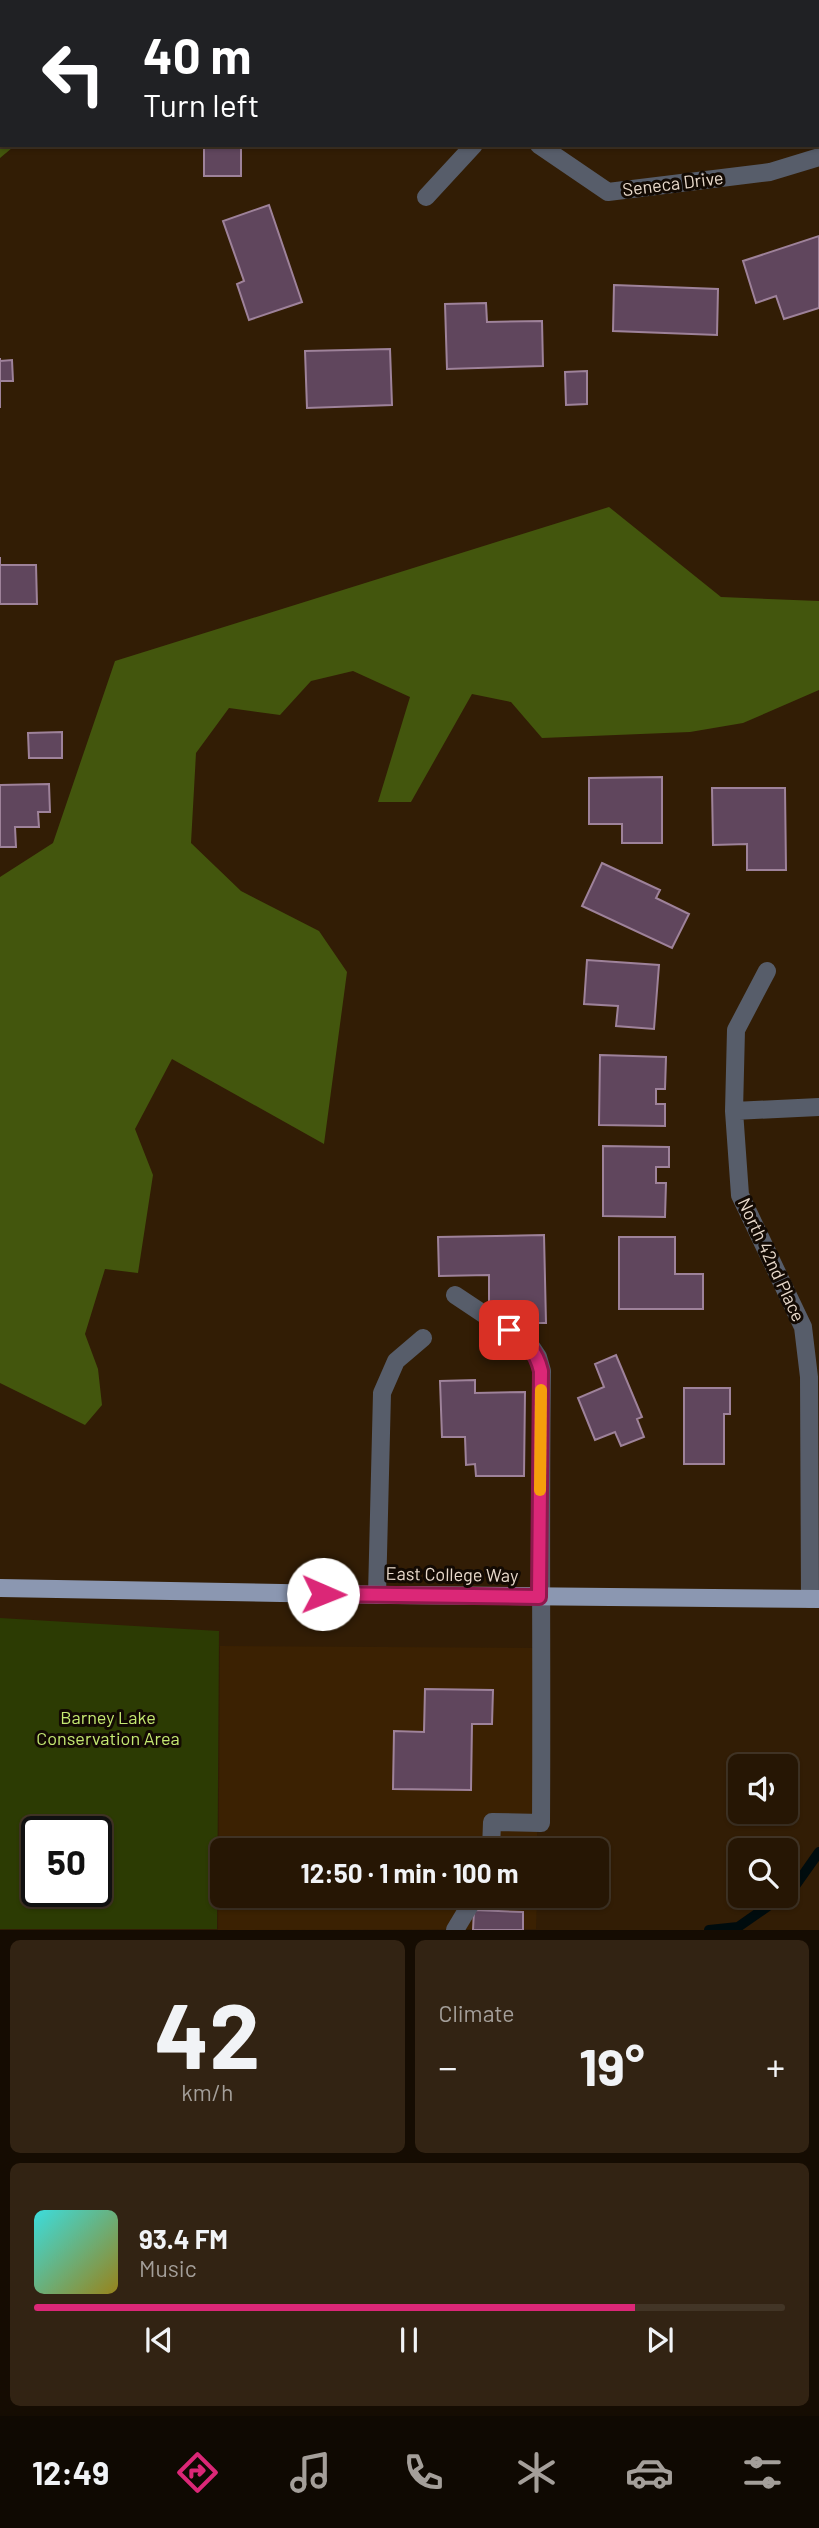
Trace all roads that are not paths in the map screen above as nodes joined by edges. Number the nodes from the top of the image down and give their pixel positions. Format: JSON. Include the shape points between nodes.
{"nodes":[{"id":1,"x":472,"y":147,"type":"edge"},
{"id":2,"x":542,"y":147,"type":"edge"},
{"id":3,"x":819,"y":157,"type":"edge"},
{"id":4,"x":426,"y":197,"type":"dead end"},
{"id":5,"x":767,"y":971,"type":"dead end"},
{"id":6,"x":819,"y":1107,"type":"edge"},
{"id":7,"x":734,"y":1111,"type":"junction"},
{"id":8,"x":455,"y":1295,"type":"dead end"},
{"id":9,"x":423,"y":1338,"type":"dead end"},
{"id":10,"x":814,"y":1403,"type":"edge"},
{"id":11,"x":0,"y":1588,"type":"edge"},
{"id":12,"x":377,"y":1595,"type":"junction"},
{"id":13,"x":539,"y":1597,"type":"junction"},
{"id":14,"x":814,"y":1599,"type":"edge"},
{"id":15,"x":491,"y":1838,"type":"edge"},
{"id":16,"x":468,"y":1908,"type":"edge"},
{"id":17,"x":455,"y":1930,"type":"edge"}],
"edges":[{"from":1,"to":4,"type":"street"},
{"from":2,"to":3,"type":"street","name":"Seneca Drive","via":[[608,192],[770,172]]},
{"from":5,"to":7,"type":"street","name":"North 42nd Place","via":[[736,1030]]},
{"from":6,"to":7,"type":"street"},
{"from":7,"to":10,"type":"street","name":"North 42nd Place","via":[[740,1195],[803,1327]]},
{"from":8,"to":13,"type":"street","via":[[530,1345],[538,1357]]},
{"from":9,"to":12,"type":"street","via":[[396,1362],[382,1393]]},
{"from":10,"to":14,"type":"street","name":"North 42nd Place"},
{"from":11,"to":12,"type":"main road","name":"East College Way"},
{"from":12,"to":13,"type":"main road","name":"East College Way"},
{"from":13,"to":14,"type":"main road","name":"East College Way"},
{"from":13,"to":15,"type":"street","via":[[541,1823],[492,1822]]},
{"from":16,"to":17,"type":"street"}]}
